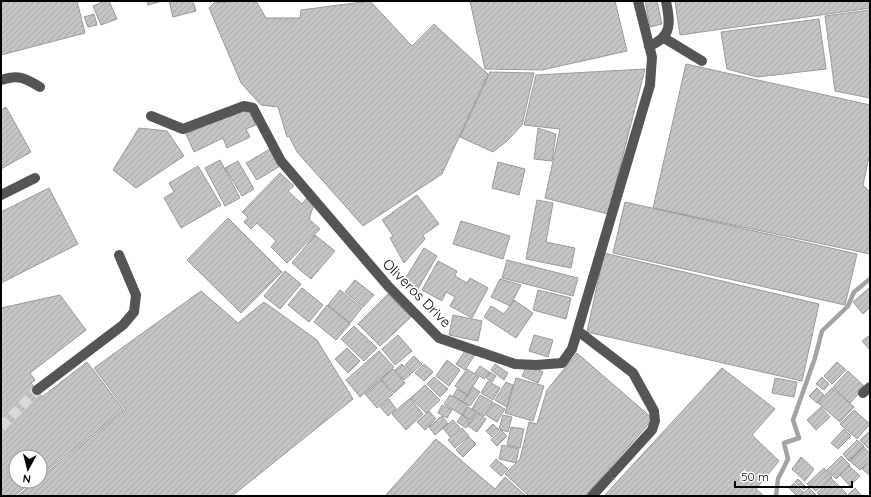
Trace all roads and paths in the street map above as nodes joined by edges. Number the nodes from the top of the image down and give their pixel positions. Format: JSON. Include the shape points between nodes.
{"nodes":[{"id":1,"x":638,"y":1,"type":"edge"},
{"id":2,"x":666,"y":1,"type":"edge"},
{"id":3,"x":664,"y":38,"type":"junction"},
{"id":4,"x":649,"y":46,"type":"junction"},
{"id":5,"x":702,"y":62,"type":"dead end"},
{"id":6,"x":1,"y":80,"type":"edge"},
{"id":7,"x":40,"y":87,"type":"dead end"},
{"id":8,"x":151,"y":116,"type":"dead end"},
{"id":9,"x":34,"y":178,"type":"dead end"},
{"id":10,"x":1,"y":195,"type":"edge"},
{"id":11,"x":119,"y":256,"type":"dead end"},
{"id":12,"x":578,"y":331,"type":"junction"},
{"id":13,"x":37,"y":390,"type":"tunnel mouth"},
{"id":14,"x":592,"y":496,"type":"edge"}],
"edges":[{"from":1,"to":4,"type":"street","name":"Oliveros Drive"},
{"from":2,"to":3,"type":"street","via":[[669,16],[668,30]]},
{"from":3,"to":4,"type":"street"},
{"from":3,"to":5,"type":"street"},
{"from":4,"to":12,"type":"street","name":"Oliveros Drive","via":[[652,57],[650,85]]},
{"from":6,"to":7,"type":"street","via":[[13,76],[24,78]]},
{"from":8,"to":12,"type":"street","name":"Oliveros Drive","via":[[183,129],[244,106],[252,108],[282,161],[388,286],[439,338],[515,364],[536,365],[562,363],[572,349]]},
{"from":9,"to":10,"type":"street"},
{"from":11,"to":13,"type":"street","via":[[136,295],[134,312],[123,325]]},
{"from":12,"to":14,"type":"street","via":[[633,373],[654,411],[655,421],[652,430]]}]}
